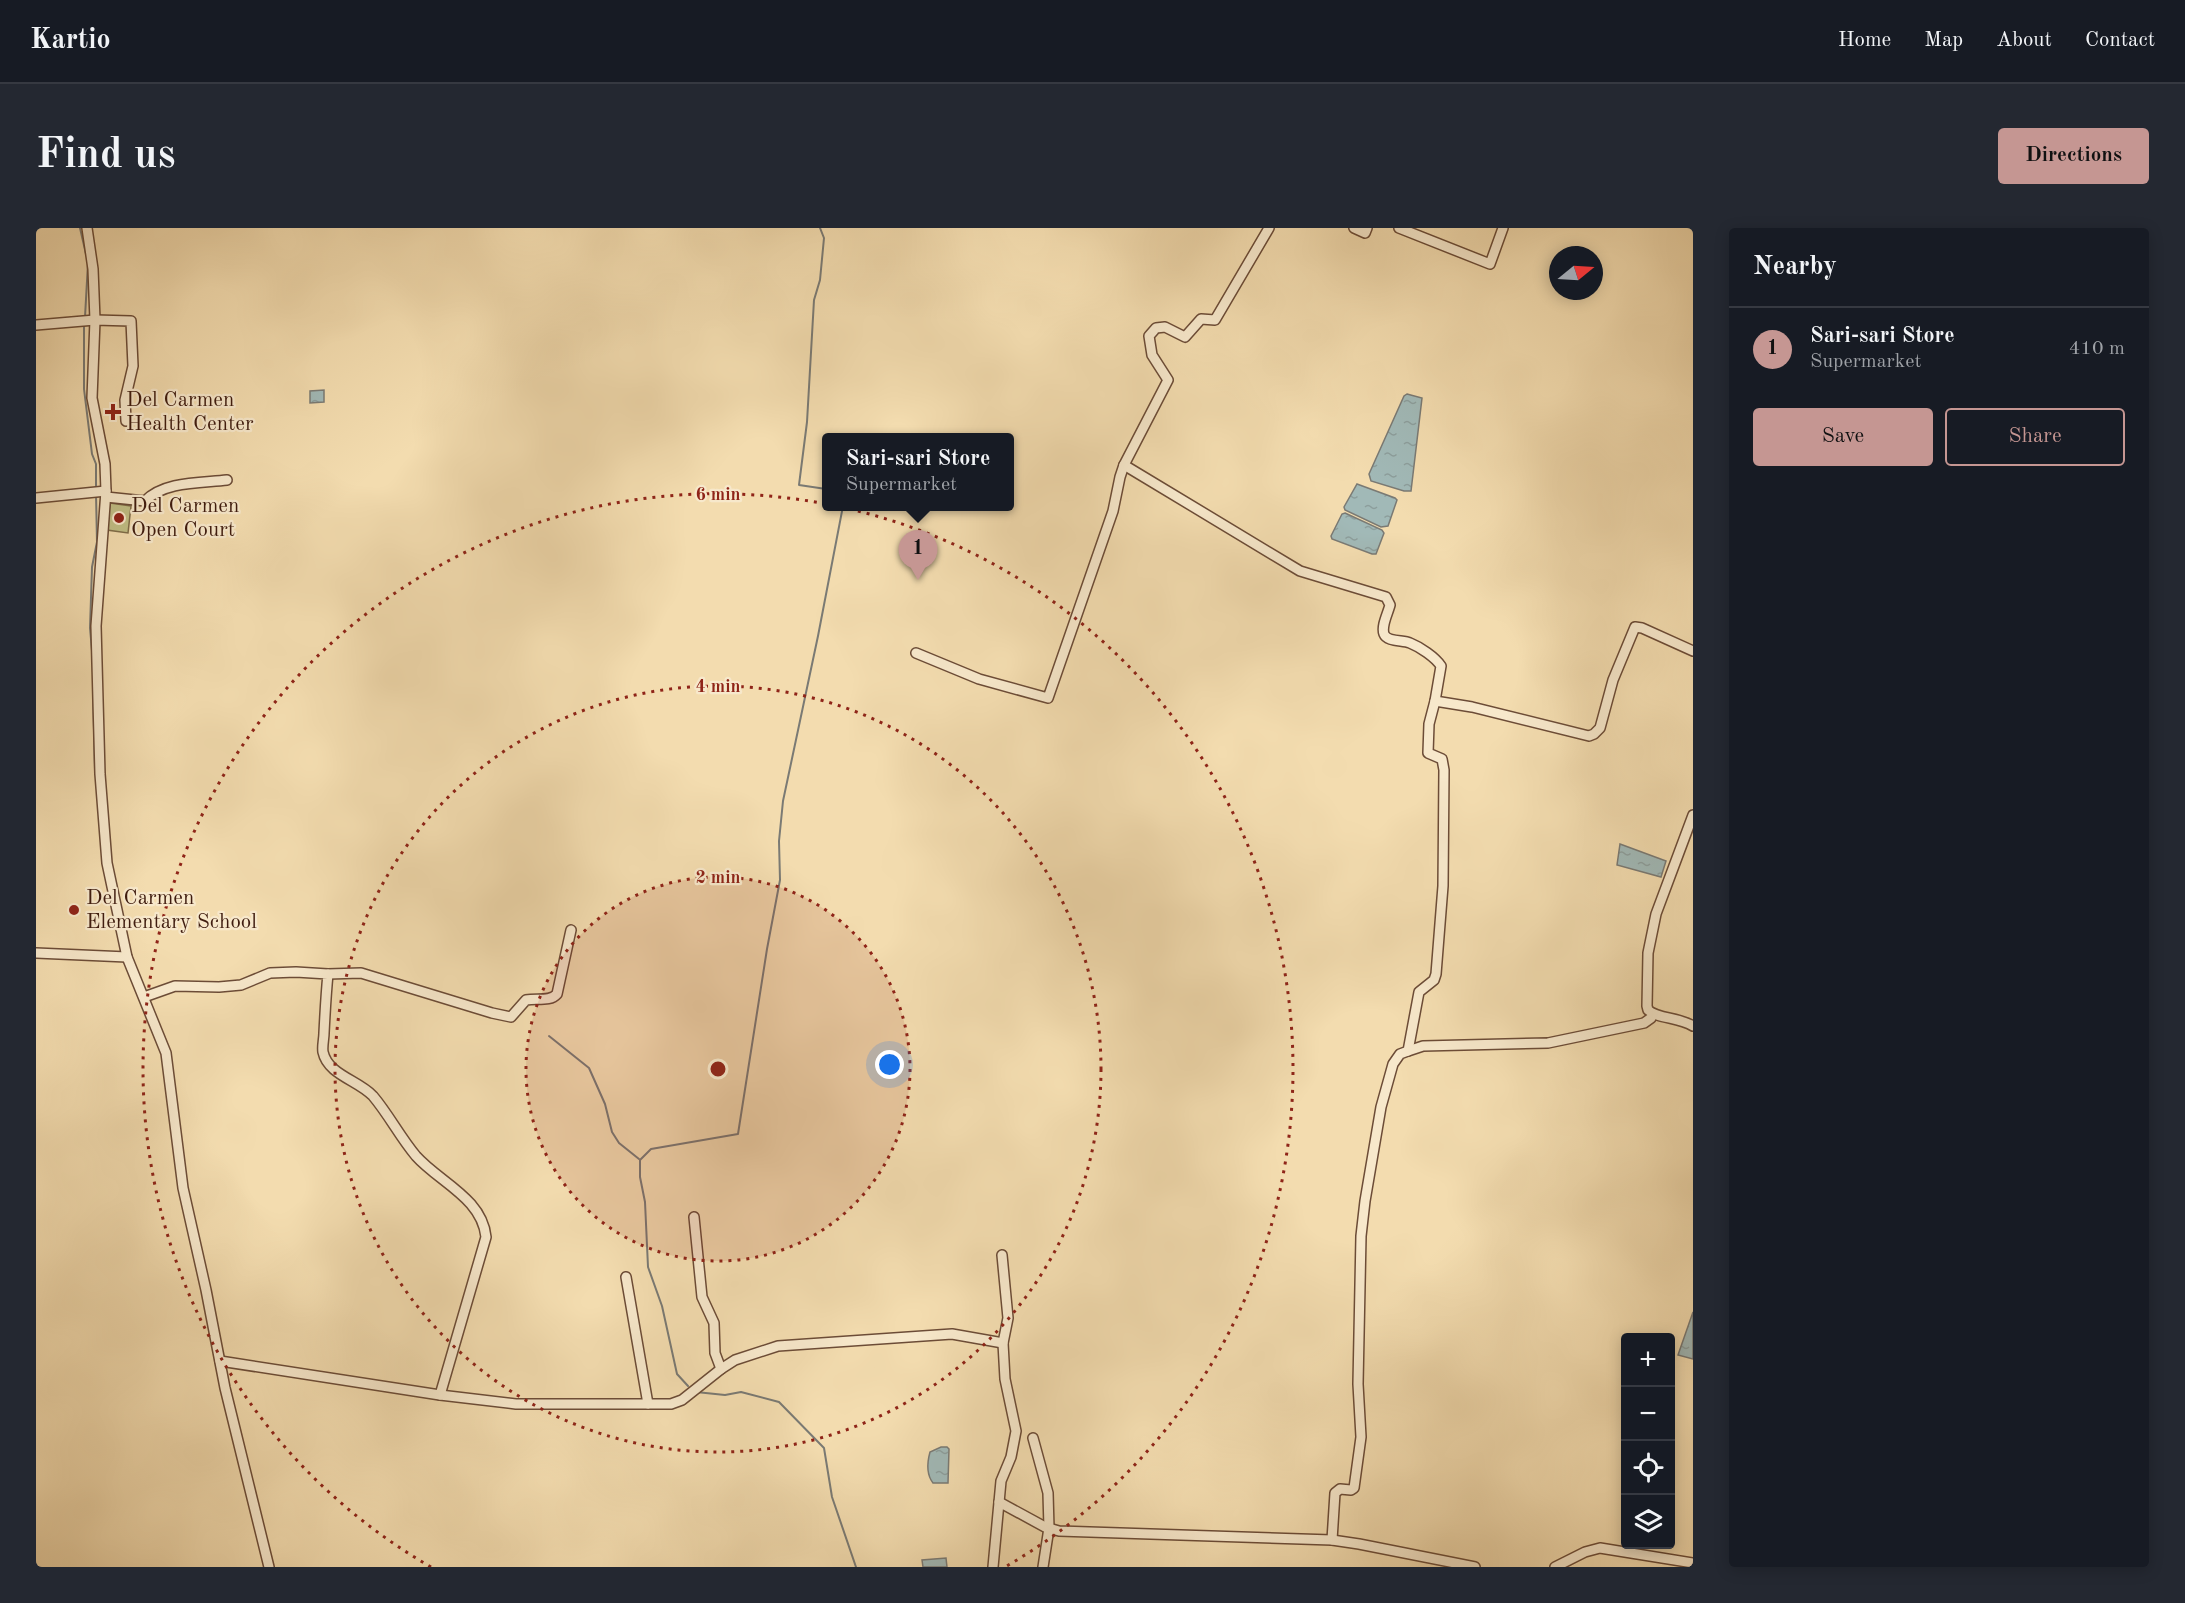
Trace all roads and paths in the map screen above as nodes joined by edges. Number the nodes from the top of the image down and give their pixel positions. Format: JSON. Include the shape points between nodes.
{"nodes":[{"id":1,"x":87,"y":228,"type":"edge"},
{"id":2,"x":1269,"y":228,"type":"edge"},
{"id":3,"x":1354,"y":228,"type":"edge"},
{"id":4,"x":1367,"y":228,"type":"edge"},
{"id":5,"x":1399,"y":228,"type":"edge"},
{"id":6,"x":1503,"y":228,"type":"edge"},
{"id":7,"x":95,"y":320,"type":"junction"},
{"id":8,"x":36,"y":326,"type":"edge"},
{"id":9,"x":126,"y":421,"type":"dead end"},
{"id":10,"x":1124,"y":465,"type":"junction"},
{"id":11,"x":226,"y":480,"type":"dead end"},
{"id":12,"x":106,"y":494,"type":"junction"},
{"id":13,"x":36,"y":498,"type":"edge"},
{"id":14,"x":1693,"y":651,"type":"edge"},
{"id":15,"x":916,"y":653,"type":"dead end"},
{"id":16,"x":1435,"y":701,"type":"junction"},
{"id":17,"x":1693,"y":815,"type":"edge"},
{"id":18,"x":571,"y":930,"type":"dead end"},
{"id":19,"x":36,"y":953,"type":"edge"},
{"id":20,"x":127,"y":957,"type":"junction"},
{"id":21,"x":328,"y":974,"type":"junction"},
{"id":22,"x":144,"y":997,"type":"junction"},
{"id":23,"x":1653,"y":1014,"type":"junction"},
{"id":24,"x":1693,"y":1026,"type":"edge"},
{"id":25,"x":1407,"y":1051,"type":"junction"},
{"id":26,"x":694,"y":1217,"type":"dead end"},
{"id":27,"x":1002,"y":1255,"type":"dead end"},
{"id":28,"x":626,"y":1277,"type":"dead end"},
{"id":29,"x":1003,"y":1343,"type":"junction"},
{"id":30,"x":220,"y":1361,"type":"junction"},
{"id":31,"x":721,"y":1369,"type":"junction"},
{"id":32,"x":440,"y":1395,"type":"junction"},
{"id":33,"x":648,"y":1404,"type":"junction"},
{"id":34,"x":1033,"y":1437,"type":"dead end"},
{"id":35,"x":999,"y":1502,"type":"junction"},
{"id":36,"x":1047,"y":1527,"type":"junction"},
{"id":37,"x":1332,"y":1540,"type":"junction"},
{"id":38,"x":1693,"y":1563,"type":"edge"},
{"id":39,"x":269,"y":1567,"type":"edge"},
{"id":40,"x":993,"y":1567,"type":"edge"},
{"id":41,"x":1043,"y":1567,"type":"edge"},
{"id":42,"x":1475,"y":1567,"type":"edge"},
{"id":43,"x":1555,"y":1567,"type":"edge"}],
"edges":[{"from":1,"to":7,"type":"street"},
{"from":2,"to":10,"type":"street","via":[[1215,320],[1201,319],[1185,337],[1165,327],[1156,328],[1149,336],[1152,355],[1168,380]]},
{"from":3,"to":4,"type":"street","via":[[1362,233]]},
{"from":5,"to":6,"type":"street","via":[[1490,264]]},
{"from":7,"to":8,"type":"street"},
{"from":7,"to":9,"type":"street","via":[[131,321],[132,366],[125,400]]},
{"from":7,"to":12,"type":"street","via":[[92,398],[105,464]]},
{"from":10,"to":15,"type":"street","via":[[1113,511],[1047,698],[979,679]]},
{"from":10,"to":16,"type":"street","via":[[1300,571],[1386,597],[1390,605],[1384,635],[1411,644],[1441,666]]},
{"from":11,"to":12,"type":"street","via":[[159,490],[146,501]]},
{"from":12,"to":13,"type":"street"},
{"from":12,"to":20,"type":"street","via":[[96,626],[100,774],[107,863]]},
{"from":14,"to":16,"type":"street","via":[[1635,627],[1613,680],[1600,728],[1589,736]]},
{"from":16,"to":25,"type":"street","via":[[1428,753],[1442,759],[1444,770],[1443,886],[1436,974],[1419,992]]},
{"from":17,"to":23,"type":"street","via":[[1656,914],[1649,945],[1647,1006]]},
{"from":18,"to":21,"type":"street","via":[[558,994],[549,999],[526,1000],[511,1017],[361,973]]},
{"from":19,"to":20,"type":"street"},
{"from":20,"to":22,"type":"street"},
{"from":21,"to":22,"type":"street","via":[[270,973],[241,986],[175,986]]},
{"from":21,"to":32,"type":"street","via":[[323,1052],[328,1064],[372,1095],[424,1165],[471,1204],[486,1232]]},
{"from":22,"to":30,"type":"street","via":[[166,1053],[183,1188]]},
{"from":23,"to":24,"type":"street"},
{"from":23,"to":25,"type":"street","via":[[1644,1023],[1562,1041],[1423,1046]]},
{"from":25,"to":37,"type":"street","via":[[1393,1064],[1381,1107],[1365,1201],[1358,1384],[1361,1437],[1354,1488],[1335,1493]]},
{"from":26,"to":31,"type":"street","via":[[702,1297],[714,1323],[715,1353]]},
{"from":27,"to":29,"type":"street","via":[[1008,1318]]},
{"from":28,"to":33,"type":"street"},
{"from":29,"to":31,"type":"street","via":[[952,1334],[790,1345],[765,1349]]},
{"from":29,"to":35,"type":"street","via":[[1005,1379],[1016,1431]]},
{"from":30,"to":32,"type":"street"},
{"from":30,"to":39,"type":"street"},
{"from":31,"to":33,"type":"street","via":[[682,1400]]},
{"from":32,"to":33,"type":"street","via":[[516,1404]]},
{"from":34,"to":36,"type":"street","via":[[1048,1493]]},
{"from":35,"to":36,"type":"street"},
{"from":35,"to":40,"type":"street"},
{"from":36,"to":37,"type":"street","via":[[1069,1532]]},
{"from":36,"to":41,"type":"street"},
{"from":37,"to":42,"type":"street"},
{"from":38,"to":43,"type":"street","via":[[1600,1548]]}]}
